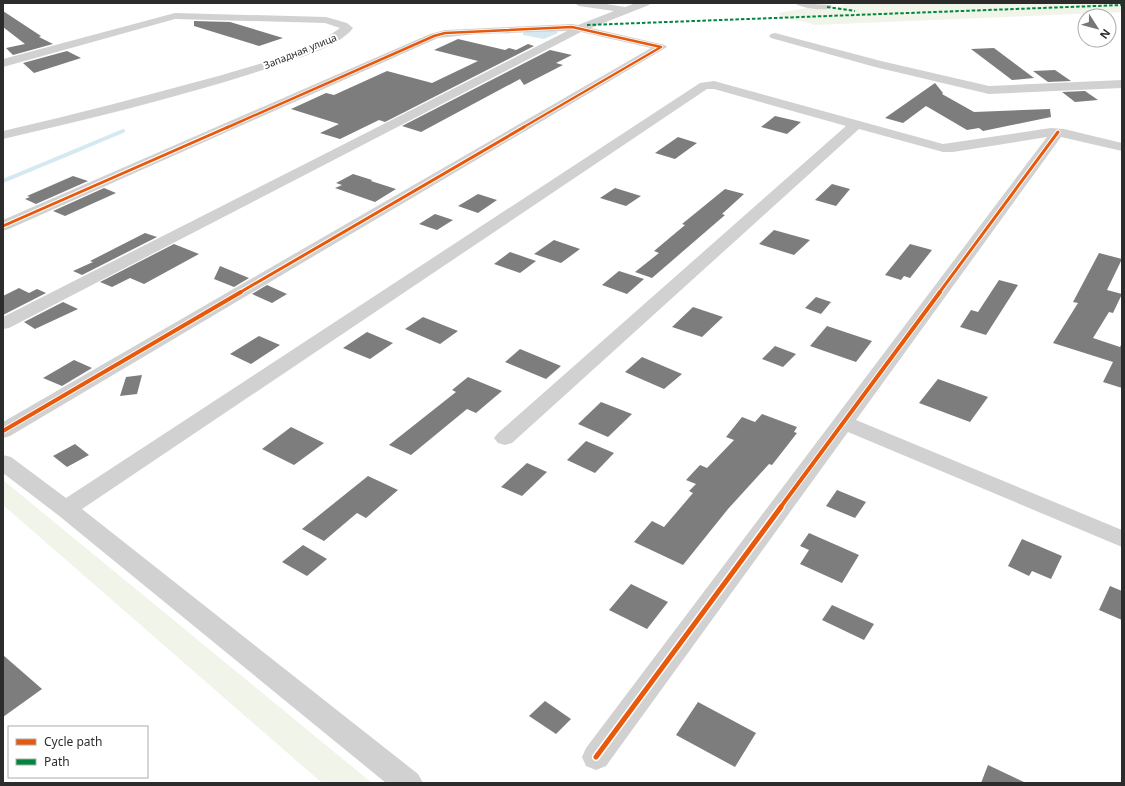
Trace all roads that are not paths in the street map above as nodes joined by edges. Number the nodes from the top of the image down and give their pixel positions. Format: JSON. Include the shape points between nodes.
{"nodes":[{"id":1,"x":579,"y":3,"type":"edge"},
{"id":2,"x":645,"y":3,"type":"edge"},
{"id":3,"x":800,"y":3,"type":"edge"},
{"id":4,"x":238,"y":6,"type":"dead end"},
{"id":5,"x":828,"y":7,"type":"dead end"},
{"id":6,"x":625,"y":10,"type":"junction"},
{"id":7,"x":252,"y":12,"type":"dead end"},
{"id":8,"x":581,"y":28,"type":"junction"},
{"id":9,"x":775,"y":36,"type":"dead end"},
{"id":10,"x":3,"y":62,"type":"edge"},
{"id":11,"x":1122,"y":84,"type":"edge"},
{"id":12,"x":855,"y":125,"type":"junction"},
{"id":13,"x":1058,"y":132,"type":"junction"},
{"id":14,"x":3,"y":135,"type":"edge"},
{"id":15,"x":1122,"y":147,"type":"edge"},
{"id":16,"x":3,"y":226,"type":"edge"},
{"id":17,"x":3,"y":324,"type":"edge"},
{"id":18,"x":842,"y":422,"type":"junction"},
{"id":19,"x":3,"y":431,"type":"edge"},
{"id":20,"x":506,"y":438,"type":"dead end"},
{"id":21,"x":3,"y":462,"type":"edge"},
{"id":22,"x":66,"y":510,"type":"junction"},
{"id":23,"x":1122,"y":539,"type":"edge"},
{"id":24,"x":596,"y":757,"type":"dead end"},
{"id":25,"x":408,"y":783,"type":"edge"}],
"edges":[{"from":1,"to":6,"type":"street"},
{"from":2,"to":6,"type":"street"},
{"from":3,"to":5,"type":"street"},
{"from":4,"to":7,"type":"street"},
{"from":6,"to":8,"type":"street"},
{"from":8,"to":16,"type":"street","via":[[477,31],[434,36]]},
{"from":8,"to":17,"type":"street"},
{"from":8,"to":19,"type":"street","via":[[661,47]]},
{"from":9,"to":11,"type":"street","via":[[989,90]]},
{"from":10,"to":14,"type":"street","name":"Западная улица","via":[[175,16],[326,20],[347,28],[340,36],[322,44],[231,77]]},
{"from":12,"to":13,"type":"street","via":[[943,148],[1042,132]]},
{"from":12,"to":20,"type":"street"},
{"from":12,"to":22,"type":"street","via":[[714,85],[704,86]]},
{"from":13,"to":15,"type":"street"},
{"from":13,"to":18,"type":"street"},
{"from":18,"to":23,"type":"street"},
{"from":18,"to":24,"type":"street"},
{"from":21,"to":22,"type":"street"},
{"from":22,"to":25,"type":"street"}]}
